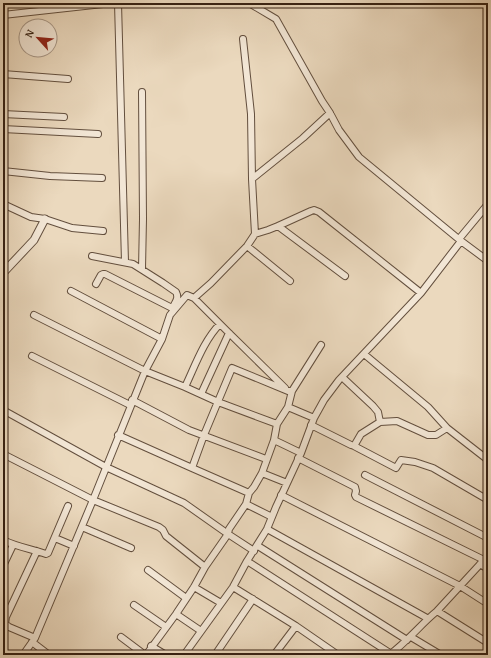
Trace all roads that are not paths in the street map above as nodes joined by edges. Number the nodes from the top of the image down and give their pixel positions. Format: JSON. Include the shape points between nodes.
{"nodes":[{"id":1,"x":112,"y":3,"type":"edge"},
{"id":2,"x":118,"y":3,"type":"edge"},
{"id":3,"x":249,"y":3,"type":"edge"},
{"id":4,"x":3,"y":15,"type":"edge"},
{"id":5,"x":243,"y":39,"type":"dead end"},
{"id":6,"x":3,"y":74,"type":"edge"},
{"id":7,"x":68,"y":78,"type":"dead end"},
{"id":8,"x":142,"y":92,"type":"dead end"},
{"id":9,"x":330,"y":113,"type":"junction"},
{"id":10,"x":3,"y":114,"type":"edge"},
{"id":11,"x":64,"y":117,"type":"dead end"},
{"id":12,"x":3,"y":129,"type":"edge"},
{"id":13,"x":98,"y":134,"type":"dead end"},
{"id":14,"x":3,"y":171,"type":"edge"},
{"id":15,"x":102,"y":178,"type":"dead end"},
{"id":16,"x":252,"y":179,"type":"junction"},
{"id":17,"x":3,"y":204,"type":"edge"},
{"id":18,"x":488,"y":204,"type":"edge"},
{"id":19,"x":45,"y":219,"type":"junction"},
{"id":20,"x":278,"y":226,"type":"junction"},
{"id":21,"x":102,"y":231,"type":"dead end"},
{"id":22,"x":255,"y":234,"type":"junction"},
{"id":23,"x":460,"y":240,"type":"junction"},
{"id":24,"x":247,"y":246,"type":"junction"},
{"id":25,"x":92,"y":256,"type":"dead end"},
{"id":26,"x":488,"y":261,"type":"edge"},
{"id":27,"x":125,"y":262,"type":"junction"},
{"id":28,"x":142,"y":269,"type":"junction"},
{"id":29,"x":3,"y":273,"type":"edge"},
{"id":30,"x":345,"y":276,"type":"dead end"},
{"id":31,"x":290,"y":281,"type":"dead end"},
{"id":32,"x":96,"y":284,"type":"dead end"},
{"id":33,"x":71,"y":292,"type":"dead end"},
{"id":34,"x":421,"y":293,"type":"junction"},
{"id":35,"x":194,"y":298,"type":"junction"},
{"id":36,"x":173,"y":309,"type":"junction"},
{"id":37,"x":34,"y":315,"type":"dead end"},
{"id":38,"x":220,"y":324,"type":"junction"},
{"id":39,"x":229,"y":333,"type":"junction"},
{"id":40,"x":162,"y":338,"type":"junction"},
{"id":41,"x":321,"y":345,"type":"dead end"},
{"id":42,"x":364,"y":354,"type":"junction"},
{"id":43,"x":32,"y":356,"type":"dead end"},
{"id":44,"x":145,"y":371,"type":"junction"},
{"id":45,"x":342,"y":377,"type":"junction"},
{"id":46,"x":185,"y":387,"type":"junction"},
{"id":47,"x":290,"y":391,"type":"junction"},
{"id":48,"x":201,"y":394,"type":"junction"},
{"id":49,"x":218,"y":402,"type":"junction"},
{"id":50,"x":131,"y":403,"type":"junction"},
{"id":51,"x":288,"y":407,"type":"junction"},
{"id":52,"x":3,"y":410,"type":"edge"},
{"id":53,"x":314,"y":418,"type":"junction"},
{"id":54,"x":380,"y":422,"type":"junction"},
{"id":55,"x":277,"y":424,"type":"junction"},
{"id":56,"x":311,"y":425,"type":"junction"},
{"id":57,"x":447,"y":428,"type":"junction"},
{"id":58,"x":118,"y":435,"type":"junction"},
{"id":59,"x":204,"y":435,"type":"junction"},
{"id":60,"x":274,"y":440,"type":"junction"},
{"id":61,"x":351,"y":445,"type":"dead end"},
{"id":62,"x":3,"y":454,"type":"edge"},
{"id":63,"x":299,"y":456,"type":"junction"},
{"id":64,"x":266,"y":459,"type":"junction"},
{"id":65,"x":488,"y":460,"type":"edge"},
{"id":66,"x":106,"y":467,"type":"junction"},
{"id":67,"x":192,"y":468,"type":"junction"},
{"id":68,"x":262,"y":473,"type":"junction"},
{"id":69,"x":365,"y":476,"type":"dead end"},
{"id":70,"x":287,"y":483,"type":"junction"},
{"id":71,"x":249,"y":493,"type":"junction"},
{"id":72,"x":281,"y":495,"type":"junction"},
{"id":73,"x":93,"y":500,"type":"junction"},
{"id":74,"x":488,"y":500,"type":"edge"},
{"id":75,"x":246,"y":504,"type":"junction"},
{"id":76,"x":68,"y":506,"type":"dead end"},
{"id":77,"x":272,"y":517,"type":"junction"},
{"id":78,"x":82,"y":527,"type":"junction"},
{"id":79,"x":267,"y":529,"type":"junction"},
{"id":80,"x":228,"y":534,"type":"junction"},
{"id":81,"x":55,"y":538,"type":"junction"},
{"id":82,"x":488,"y":538,"type":"edge"},
{"id":83,"x":3,"y":540,"type":"edge"},
{"id":84,"x":13,"y":545,"type":"junction"},
{"id":85,"x":74,"y":546,"type":"junction"},
{"id":86,"x":131,"y":548,"type":"dead end"},
{"id":87,"x":256,"y":548,"type":"junction"},
{"id":88,"x":37,"y":551,"type":"junction"},
{"id":89,"x":484,"y":560,"type":"edge"},
{"id":90,"x":247,"y":561,"type":"junction"},
{"id":91,"x":3,"y":566,"type":"edge"},
{"id":92,"x":205,"y":567,"type":"junction"},
{"id":93,"x":488,"y":569,"type":"edge"},
{"id":94,"x":148,"y":570,"type":"dead end"},
{"id":95,"x":194,"y":586,"type":"junction"},
{"id":96,"x":460,"y":586,"type":"junction"},
{"id":97,"x":233,"y":587,"type":"junction"},
{"id":98,"x":186,"y":598,"type":"junction"},
{"id":99,"x":253,"y":599,"type":"junction"},
{"id":100,"x":221,"y":603,"type":"junction"},
{"id":101,"x":488,"y":604,"type":"edge"},
{"id":102,"x":134,"y":605,"type":"dead end"},
{"id":103,"x":436,"y":611,"type":"junction"},
{"id":104,"x":176,"y":614,"type":"junction"},
{"id":105,"x":427,"y":618,"type":"junction"},
{"id":106,"x":296,"y":626,"type":"junction"},
{"id":107,"x":166,"y":627,"type":"junction"},
{"id":108,"x":201,"y":631,"type":"junction"},
{"id":109,"x":121,"y":637,"type":"dead end"},
{"id":110,"x":409,"y":638,"type":"junction"},
{"id":111,"x":34,"y":640,"type":"junction"},
{"id":112,"x":488,"y":643,"type":"edge"},
{"id":113,"x":151,"y":646,"type":"junction"},
{"id":114,"x":23,"y":655,"type":"edge"},
{"id":115,"x":49,"y":655,"type":"edge"},
{"id":116,"x":145,"y":655,"type":"edge"},
{"id":117,"x":166,"y":655,"type":"edge"},
{"id":118,"x":184,"y":655,"type":"edge"},
{"id":119,"x":215,"y":655,"type":"edge"},
{"id":120,"x":274,"y":655,"type":"edge"},
{"id":121,"x":338,"y":655,"type":"edge"},
{"id":122,"x":391,"y":655,"type":"edge"},
{"id":123,"x":441,"y":655,"type":"edge"}],
"edges":[{"from":1,"to":4,"type":"street"},
{"from":2,"to":27,"type":"street"},
{"from":3,"to":9,"type":"street","via":[[276,18]]},
{"from":5,"to":16,"type":"street","via":[[251,114]]},
{"from":6,"to":7,"type":"street"},
{"from":8,"to":28,"type":"street"},
{"from":9,"to":16,"type":"street"},
{"from":9,"to":23,"type":"street","via":[[359,157]]},
{"from":10,"to":11,"type":"street"},
{"from":12,"to":13,"type":"street"},
{"from":14,"to":15,"type":"street"},
{"from":16,"to":22,"type":"street"},
{"from":17,"to":19,"type":"street","via":[[31,217]]},
{"from":18,"to":23,"type":"street"},
{"from":19,"to":21,"type":"street","via":[[72,228]]},
{"from":19,"to":29,"type":"street","via":[[34,240]]},
{"from":20,"to":22,"type":"street"},
{"from":20,"to":30,"type":"street"},
{"from":20,"to":34,"type":"street","via":[[311,210],[319,212]]},
{"from":22,"to":24,"type":"street"},
{"from":23,"to":26,"type":"street"},
{"from":23,"to":34,"type":"street"},
{"from":24,"to":31,"type":"street"},
{"from":24,"to":35,"type":"street"},
{"from":25,"to":27,"type":"street"},
{"from":27,"to":28,"type":"street"},
{"from":28,"to":36,"type":"street","via":[[176,292],[178,296]]},
{"from":32,"to":36,"type":"street","via":[[103,274]]},
{"from":33,"to":40,"type":"street"},
{"from":34,"to":42,"type":"street"},
{"from":35,"to":36,"type":"street","via":[[187,295]]},
{"from":35,"to":38,"type":"street"},
{"from":36,"to":40,"type":"street"},
{"from":37,"to":44,"type":"street"},
{"from":38,"to":39,"type":"street"},
{"from":38,"to":46,"type":"street","via":[[213,330]]},
{"from":39,"to":47,"type":"street"},
{"from":39,"to":48,"type":"street"},
{"from":40,"to":44,"type":"street"},
{"from":41,"to":47,"type":"street"},
{"from":42,"to":45,"type":"street"},
{"from":42,"to":57,"type":"street","via":[[428,407]]},
{"from":43,"to":50,"type":"street"},
{"from":44,"to":46,"type":"street"},
{"from":44,"to":50,"type":"street"},
{"from":45,"to":53,"type":"street"},
{"from":45,"to":54,"type":"street","via":[[373,406],[378,412]]},
{"from":46,"to":48,"type":"street"},
{"from":47,"to":49,"type":"street","via":[[232,368]]},
{"from":47,"to":51,"type":"street"},
{"from":48,"to":49,"type":"street"},
{"from":49,"to":55,"type":"street"},
{"from":49,"to":59,"type":"street"},
{"from":50,"to":58,"type":"street"},
{"from":50,"to":59,"type":"street"},
{"from":51,"to":53,"type":"street"},
{"from":51,"to":55,"type":"street"},
{"from":52,"to":66,"type":"street"},
{"from":53,"to":56,"type":"street"},
{"from":54,"to":57,"type":"street","via":[[397,421],[428,435],[436,435]]},
{"from":54,"to":74,"type":"street","via":[[361,434],[354,446],[396,468],[401,460],[433,468]]},
{"from":55,"to":60,"type":"street"},
{"from":56,"to":61,"type":"street"},
{"from":56,"to":63,"type":"street"},
{"from":57,"to":65,"type":"street"},
{"from":58,"to":66,"type":"street"},
{"from":58,"to":67,"type":"street"},
{"from":59,"to":64,"type":"street"},
{"from":59,"to":67,"type":"street"},
{"from":60,"to":63,"type":"street"},
{"from":60,"to":64,"type":"street"},
{"from":62,"to":73,"type":"street"},
{"from":63,"to":70,"type":"street"},
{"from":63,"to":89,"type":"street","via":[[354,487],[356,497]]},
{"from":64,"to":68,"type":"street"},
{"from":66,"to":73,"type":"street"},
{"from":66,"to":80,"type":"street","via":[[184,503]]},
{"from":67,"to":71,"type":"street"},
{"from":68,"to":70,"type":"street"},
{"from":68,"to":71,"type":"street"},
{"from":69,"to":82,"type":"street"},
{"from":70,"to":72,"type":"street"},
{"from":71,"to":75,"type":"street"},
{"from":72,"to":77,"type":"street"},
{"from":72,"to":96,"type":"street"},
{"from":73,"to":78,"type":"street"},
{"from":73,"to":92,"type":"street","via":[[159,527],[166,536]]},
{"from":75,"to":77,"type":"street"},
{"from":75,"to":80,"type":"street"},
{"from":76,"to":81,"type":"street"},
{"from":77,"to":79,"type":"street"},
{"from":78,"to":85,"type":"street"},
{"from":78,"to":86,"type":"street"},
{"from":79,"to":87,"type":"street"},
{"from":79,"to":105,"type":"street"},
{"from":80,"to":87,"type":"street"},
{"from":80,"to":92,"type":"street"},
{"from":81,"to":85,"type":"street"},
{"from":81,"to":88,"type":"street","via":[[48,553]]},
{"from":83,"to":84,"type":"street"},
{"from":84,"to":88,"type":"street"},
{"from":84,"to":91,"type":"street"},
{"from":85,"to":111,"type":"street"},
{"from":87,"to":90,"type":"street"},
{"from":87,"to":110,"type":"street"},
{"from":88,"to":111,"type":"street","via":[[5,624]]},
{"from":89,"to":93,"type":"street"},
{"from":89,"to":96,"type":"street"},
{"from":90,"to":97,"type":"street"},
{"from":90,"to":122,"type":"street"},
{"from":92,"to":95,"type":"street"},
{"from":94,"to":98,"type":"street"},
{"from":95,"to":98,"type":"street"},
{"from":95,"to":100,"type":"street"},
{"from":96,"to":101,"type":"street"},
{"from":96,"to":103,"type":"street"},
{"from":97,"to":99,"type":"street"},
{"from":97,"to":100,"type":"street"},
{"from":98,"to":104,"type":"street"},
{"from":99,"to":106,"type":"street"},
{"from":99,"to":119,"type":"street"},
{"from":100,"to":108,"type":"street"},
{"from":102,"to":107,"type":"street"},
{"from":103,"to":105,"type":"street"},
{"from":103,"to":112,"type":"street"},
{"from":104,"to":107,"type":"street"},
{"from":104,"to":108,"type":"street"},
{"from":105,"to":110,"type":"street"},
{"from":106,"to":120,"type":"street"},
{"from":106,"to":121,"type":"street"},
{"from":107,"to":113,"type":"street"},
{"from":108,"to":118,"type":"street"},
{"from":109,"to":116,"type":"street"},
{"from":110,"to":122,"type":"street"},
{"from":110,"to":123,"type":"street"},
{"from":111,"to":114,"type":"street"},
{"from":111,"to":115,"type":"street"},
{"from":113,"to":116,"type":"street"},
{"from":113,"to":117,"type":"street"}]}
